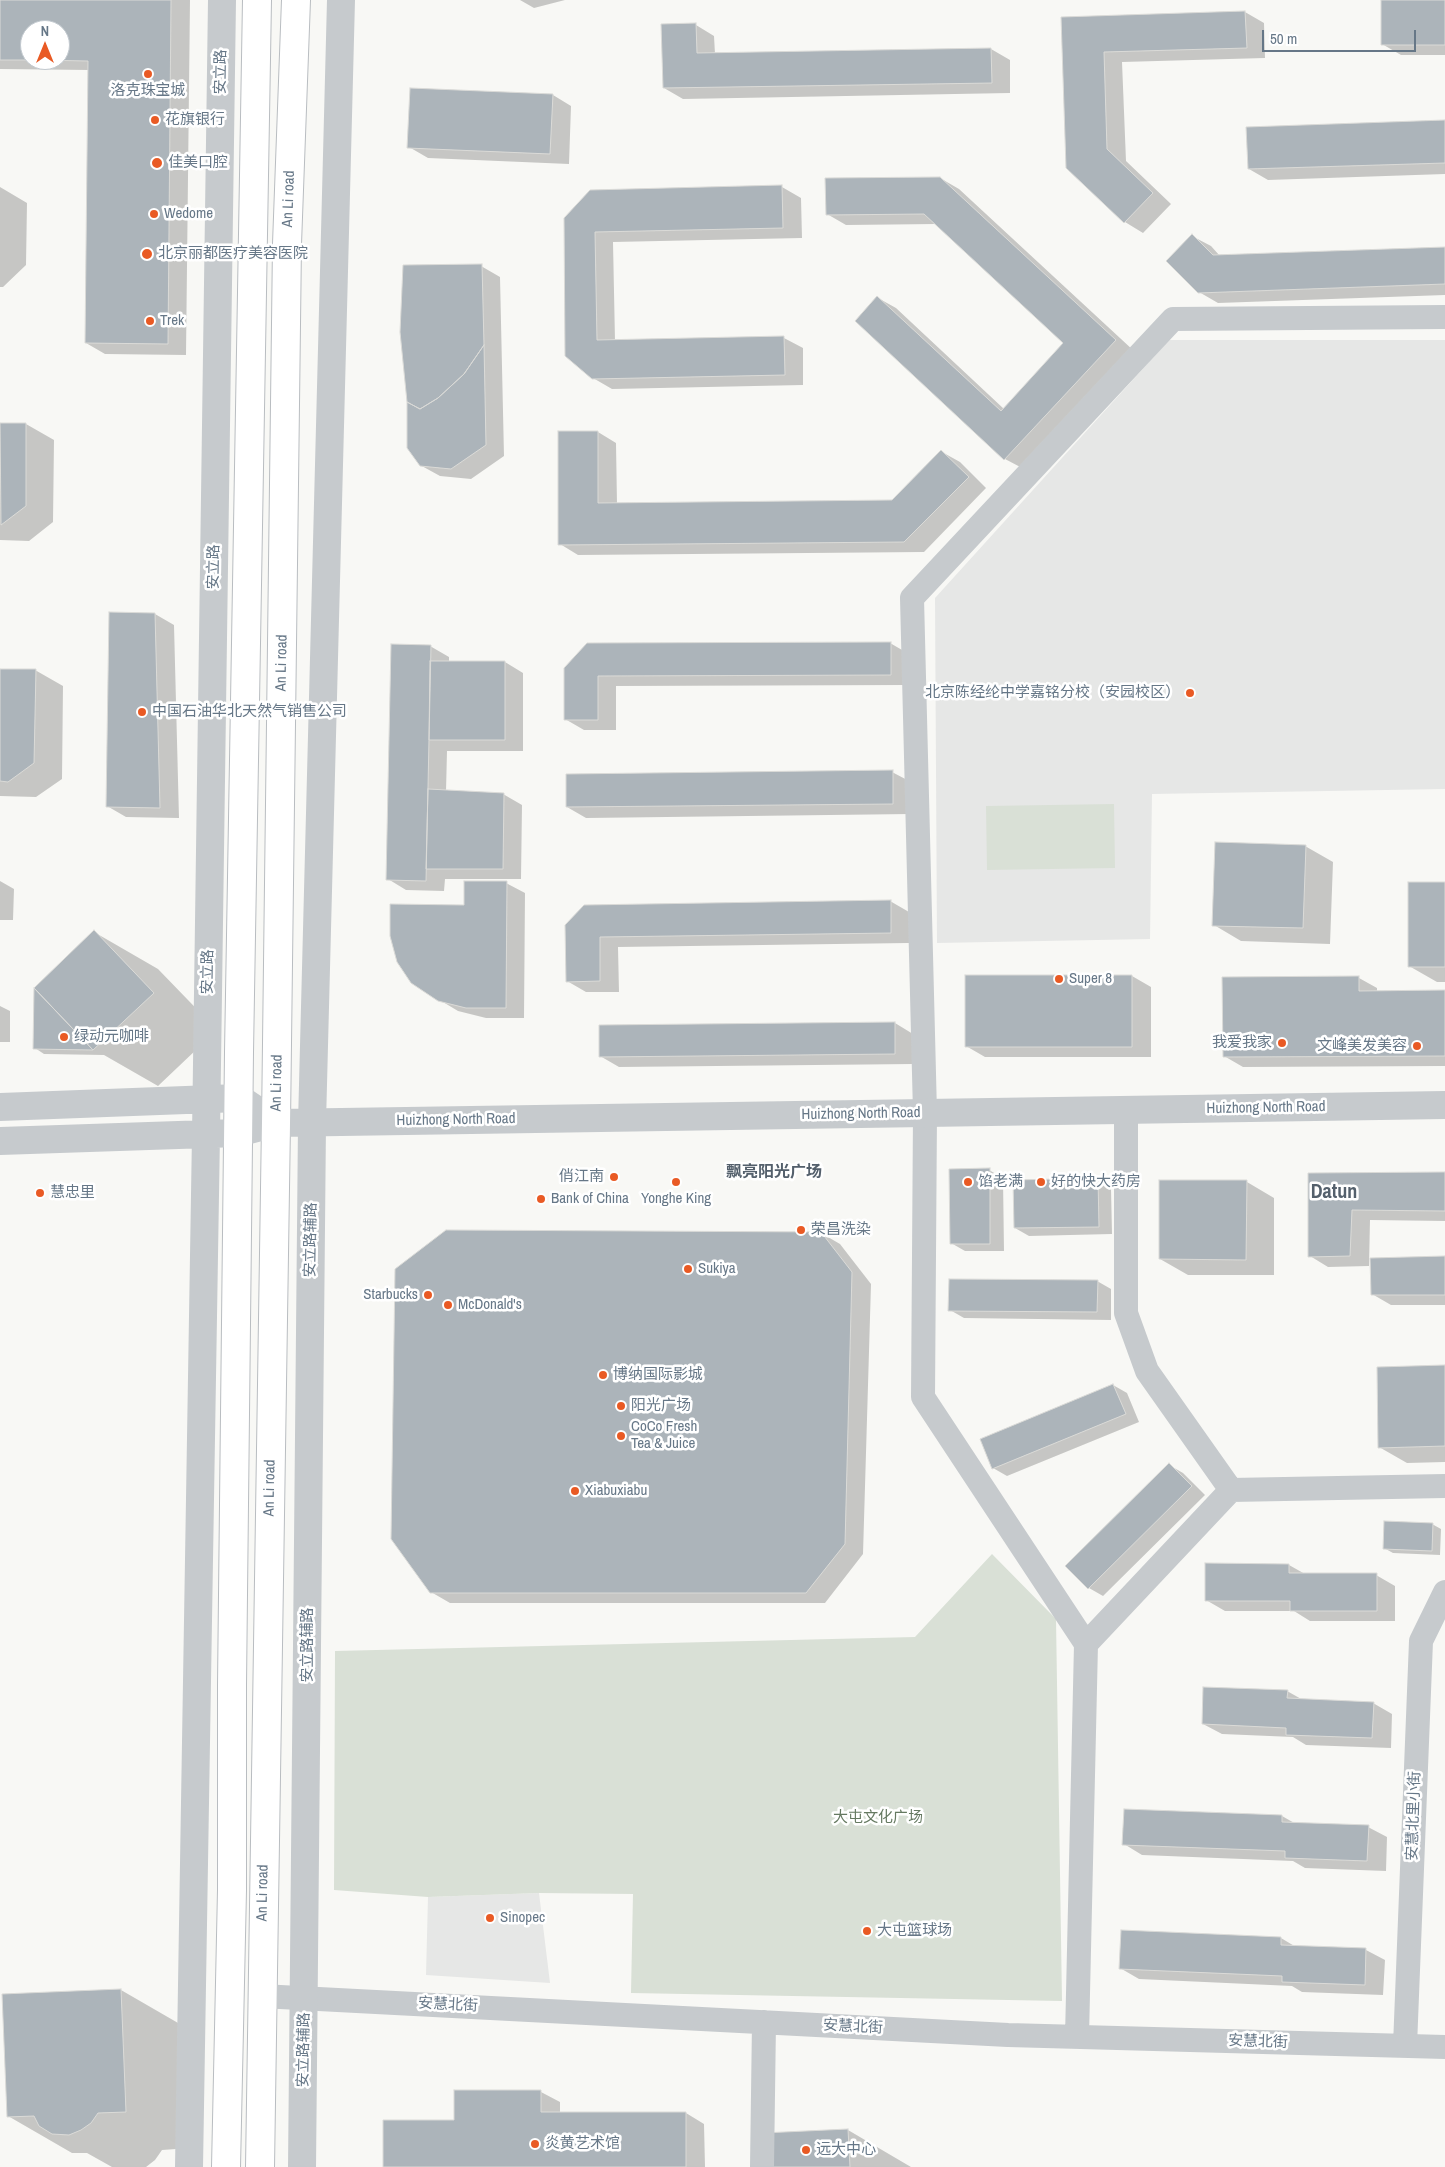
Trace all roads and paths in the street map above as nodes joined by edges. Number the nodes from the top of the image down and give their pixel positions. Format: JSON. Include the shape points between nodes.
{"nodes":[{"id":1,"x":222,"y":0,"type":"edge"},
{"id":2,"x":256,"y":0,"type":"edge"},
{"id":3,"x":296,"y":0,"type":"edge"},
{"id":4,"x":341,"y":0,"type":"edge"},
{"id":5,"x":1445,"y":317,"type":"edge"},
{"id":6,"x":239,"y":1098,"type":"junction"},
{"id":7,"x":206,"y":1099,"type":"junction"},
{"id":8,"x":1445,"y":1106,"type":"edge"},
{"id":9,"x":0,"y":1108,"type":"edge"},
{"id":10,"x":1126,"y":1110,"type":"junction"},
{"id":11,"x":925,"y":1113,"type":"junction"},
{"id":12,"x":276,"y":1123,"type":"junction"},
{"id":13,"x":312,"y":1123,"type":"junction"},
{"id":14,"x":238,"y":1133,"type":"junction"},
{"id":15,"x":206,"y":1134,"type":"junction"},
{"id":16,"x":0,"y":1141,"type":"edge"},
{"id":17,"x":1445,"y":1486,"type":"edge"},
{"id":18,"x":1231,"y":1490,"type":"junction"},
{"id":19,"x":1445,"y":1592,"type":"edge"},
{"id":20,"x":1086,"y":1644,"type":"junction"},
{"id":21,"x":261,"y":1996,"type":"junction"},
{"id":22,"x":305,"y":1998,"type":"junction"},
{"id":23,"x":764,"y":2022,"type":"junction"},
{"id":24,"x":1077,"y":2037,"type":"junction"},
{"id":25,"x":1405,"y":2046,"type":"junction"},
{"id":26,"x":1445,"y":2047,"type":"edge"},
{"id":27,"x":188,"y":2167,"type":"edge"},
{"id":28,"x":226,"y":2167,"type":"edge"},
{"id":29,"x":260,"y":2167,"type":"edge"},
{"id":30,"x":302,"y":2167,"type":"edge"},
{"id":31,"x":762,"y":2167,"type":"edge"}],
"edges":[{"from":1,"to":7,"type":"street","name":"安立路"},
{"from":2,"to":6,"type":"main road","name":"An Li road"},
{"from":3,"to":12,"type":"main road","name":"An Li road","via":[[287,244]]},
{"from":4,"to":13,"type":"street"},
{"from":5,"to":11,"type":"street","via":[[1173,319],[912,598]]},
{"from":6,"to":7,"type":"street"},
{"from":6,"to":12,"type":"street"},
{"from":6,"to":14,"type":"main road","name":"An Li road"},
{"from":7,"to":9,"type":"street"},
{"from":7,"to":15,"type":"street","name":"安立路"},
{"from":8,"to":10,"type":"street","name":"Huizhong North Road"},
{"from":10,"to":11,"type":"street","name":"Huizhong North Road"},
{"from":10,"to":18,"type":"street","via":[[1126,1313],[1148,1371]]},
{"from":11,"to":13,"type":"street","name":"Huizhong North Road"},
{"from":11,"to":20,"type":"street","via":[[923,1398]]},
{"from":12,"to":13,"type":"street","name":"Huizhong North Road"},
{"from":12,"to":14,"type":"street","name":"Huizhong North Road"},
{"from":12,"to":21,"type":"main road","name":"An Li road"},
{"from":13,"to":22,"type":"street","name":"安立路辅路"},
{"from":14,"to":15,"type":"street","name":"Huizhong North Road"},
{"from":14,"to":28,"type":"main road","name":"An Li road","via":[[232,1890]]},
{"from":15,"to":16,"type":"street","name":"Huizhong North Road"},
{"from":15,"to":27,"type":"street"},
{"from":17,"to":18,"type":"street"},
{"from":18,"to":20,"type":"street"},
{"from":19,"to":25,"type":"street","name":"安慧北里小街","via":[[1421,1641]]},
{"from":20,"to":24,"type":"street"},
{"from":21,"to":22,"type":"street","name":"安慧北街"},
{"from":21,"to":29,"type":"main road","name":"An Li road"},
{"from":22,"to":23,"type":"street","name":"安慧北街"},
{"from":22,"to":30,"type":"street","name":"安立路辅路"},
{"from":23,"to":24,"type":"street","name":"安慧北街"},
{"from":23,"to":31,"type":"street"},
{"from":24,"to":25,"type":"street","name":"安慧北街"},
{"from":25,"to":26,"type":"street","name":"安慧北街"}]}
